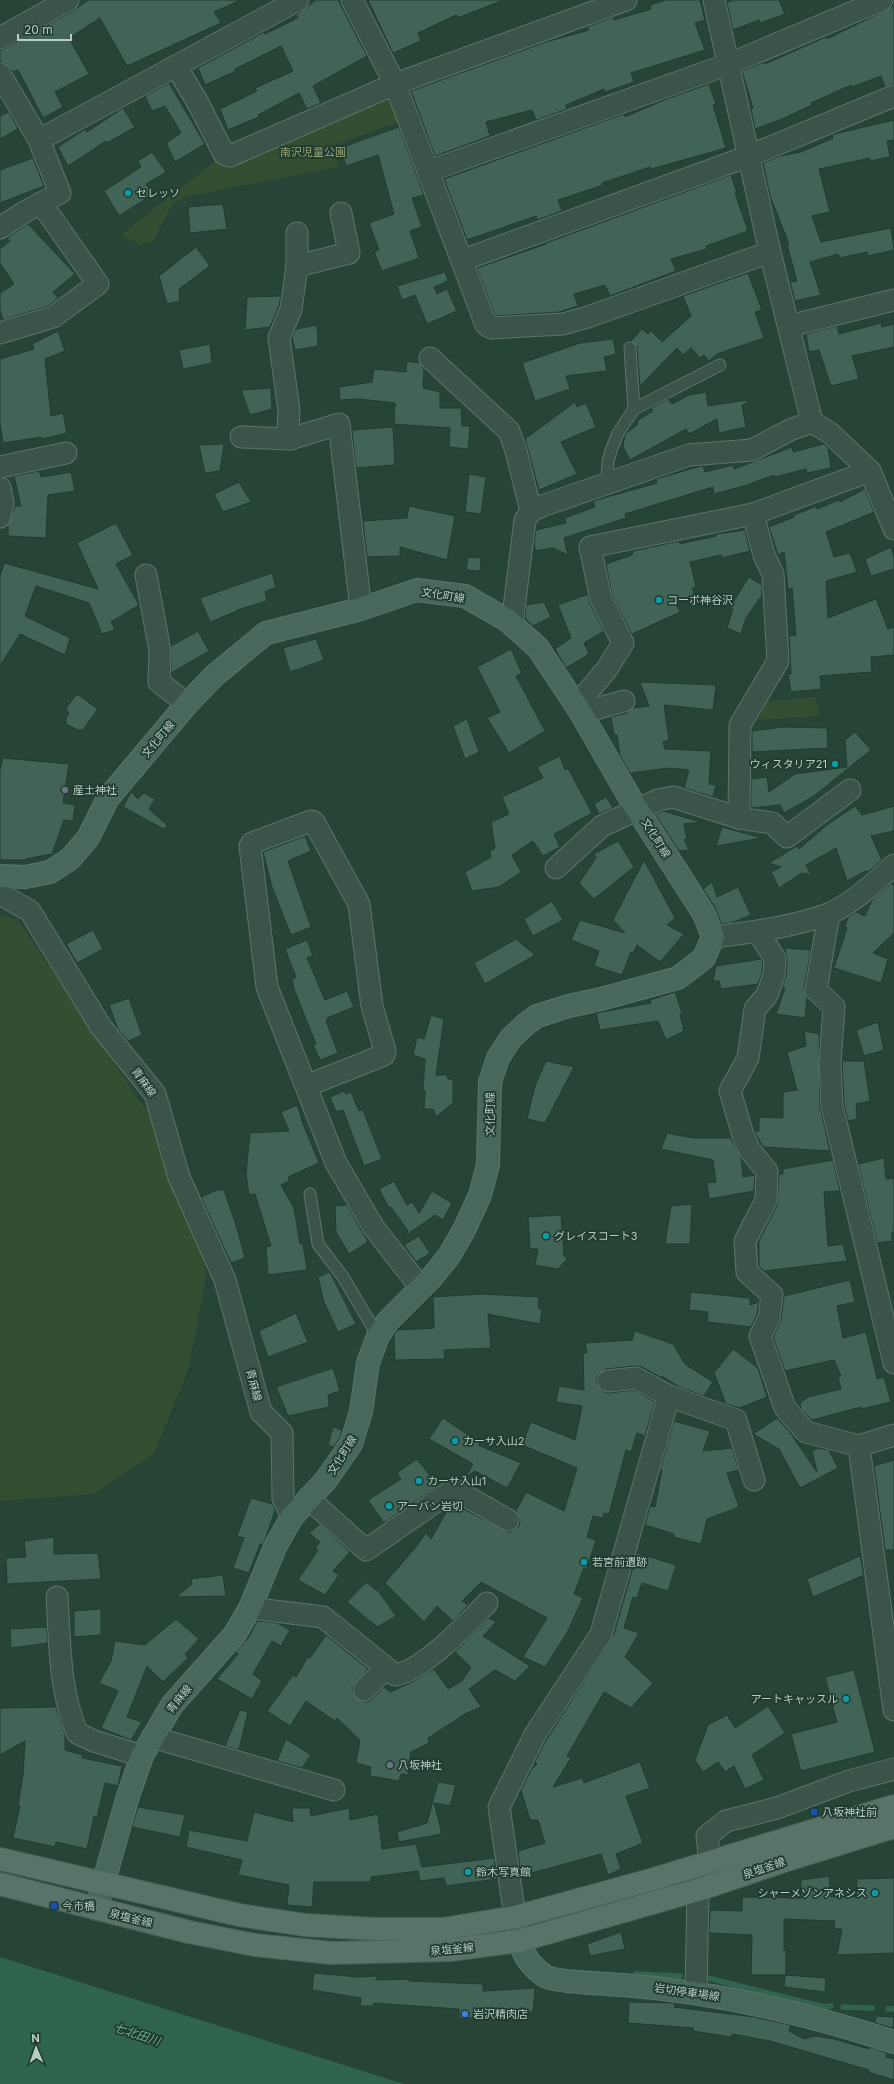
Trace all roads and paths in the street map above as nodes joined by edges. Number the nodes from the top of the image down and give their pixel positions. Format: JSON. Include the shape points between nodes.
{"nodes":[{"id":1,"x":68,"y":0,"type":"edge"},
{"id":2,"x":298,"y":0,"type":"edge"},
{"id":3,"x":352,"y":0,"type":"edge"},
{"id":4,"x":626,"y":0,"type":"edge"},
{"id":5,"x":714,"y":0,"type":"edge"},
{"id":6,"x":882,"y":0,"type":"edge"},
{"id":7,"x":0,"y":38,"type":"edge"},
{"id":8,"x":729,"y":64,"type":"junction"},
{"id":9,"x":176,"y":66,"type":"junction"},
{"id":10,"x":0,"y":74,"type":"edge"},
{"id":11,"x":396,"y":84,"type":"junction"},
{"id":12,"x":894,"y":96,"type":"edge"},
{"id":13,"x":7,"y":102,"type":"edge"},
{"id":14,"x":39,"y":140,"type":"junction"},
{"id":15,"x":749,"y":156,"type":"junction"},
{"id":16,"x":429,"y":171,"type":"junction"},
{"id":17,"x":41,"y":203,"type":"junction"},
{"id":18,"x":341,"y":213,"type":"dead end"},
{"id":19,"x":0,"y":228,"type":"edge"},
{"id":20,"x":297,"y":234,"type":"dead end"},
{"id":21,"x":770,"y":252,"type":"junction"},
{"id":22,"x":463,"y":260,"type":"junction"},
{"id":23,"x":297,"y":266,"type":"junction"},
{"id":24,"x":894,"y":300,"type":"edge"},
{"id":25,"x":789,"y":326,"type":"junction"},
{"id":26,"x":0,"y":333,"type":"edge"},
{"id":27,"x":630,"y":348,"type":"dead end"},
{"id":28,"x":430,"y":358,"type":"dead end"},
{"id":29,"x":720,"y":365,"type":"dead end"},
{"id":30,"x":634,"y":409,"type":"junction"},
{"id":31,"x":812,"y":422,"type":"junction"},
{"id":32,"x":241,"y":436,"type":"dead end"},
{"id":33,"x":290,"y":439,"type":"junction"},
{"id":34,"x":66,"y":453,"type":"dead end"},
{"id":35,"x":0,"y":467,"type":"edge"},
{"id":36,"x":870,"y":471,"type":"junction"},
{"id":37,"x":607,"y":483,"type":"junction"},
{"id":38,"x":0,"y":488,"type":"edge"},
{"id":39,"x":531,"y":511,"type":"junction"},
{"id":40,"x":753,"y":514,"type":"junction"},
{"id":41,"x":0,"y":517,"type":"edge"},
{"id":42,"x":894,"y":529,"type":"edge"},
{"id":43,"x":146,"y":575,"type":"dead end"},
{"id":44,"x":361,"y":608,"type":"junction"},
{"id":45,"x":512,"y":624,"type":"junction"},
{"id":46,"x":624,"y":701,"type":"dead end"},
{"id":47,"x":187,"y":704,"type":"junction"},
{"id":48,"x":579,"y":710,"type":"junction"},
{"id":49,"x":850,"y":790,"type":"dead end"},
{"id":50,"x":637,"y":808,"type":"junction"},
{"id":51,"x":739,"y":818,"type":"junction"},
{"id":52,"x":894,"y":865,"type":"edge"},
{"id":53,"x":556,"y":868,"type":"dead end"},
{"id":54,"x":0,"y":876,"type":"edge"},
{"id":55,"x":0,"y":894,"type":"edge"},
{"id":56,"x":829,"y":914,"type":"junction"},
{"id":57,"x":758,"y":932,"type":"junction"},
{"id":58,"x":713,"y":937,"type":"junction"},
{"id":59,"x":306,"y":1086,"type":"junction"},
{"id":60,"x":310,"y":1194,"type":"dead end"},
{"id":61,"x":421,"y":1288,"type":"junction"},
{"id":62,"x":378,"y":1336,"type":"junction"},
{"id":63,"x":894,"y":1363,"type":"edge"},
{"id":64,"x":608,"y":1381,"type":"dead end"},
{"id":65,"x":669,"y":1396,"type":"junction"},
{"id":66,"x":894,"y":1435,"type":"edge"},
{"id":67,"x":859,"y":1446,"type":"junction"},
{"id":68,"x":754,"y":1480,"type":"dead end"},
{"id":69,"x":308,"y":1498,"type":"junction"},
{"id":70,"x":292,"y":1517,"type":"junction"},
{"id":71,"x":508,"y":1520,"type":"dead end"},
{"id":72,"x":885,"y":1564,"type":"edge"},
{"id":73,"x":58,"y":1597,"type":"dead end"},
{"id":74,"x":487,"y":1603,"type":"dead end"},
{"id":75,"x":250,"y":1608,"type":"junction"},
{"id":76,"x":386,"y":1668,"type":"junction"},
{"id":77,"x":364,"y":1690,"type":"dead end"},
{"id":78,"x":894,"y":1710,"type":"edge"},
{"id":79,"x":147,"y":1746,"type":"junction"},
{"id":80,"x":894,"y":1769,"type":"edge"},
{"id":81,"x":334,"y":1790,"type":"dead end"},
{"id":82,"x":894,"y":1806,"type":"edge"},
{"id":83,"x":894,"y":1827,"type":"edge"},
{"id":84,"x":0,"y":1858,"type":"edge"},
{"id":85,"x":710,"y":1862,"type":"junction"},
{"id":86,"x":103,"y":1883,"type":"junction"},
{"id":87,"x":0,"y":1884,"type":"edge"},
{"id":88,"x":698,"y":1890,"type":"junction"},
{"id":89,"x":96,"y":1909,"type":"junction"},
{"id":90,"x":515,"y":1917,"type":"junction"},
{"id":91,"x":520,"y":1942,"type":"junction"},
{"id":92,"x":696,"y":1993,"type":"junction"},
{"id":93,"x":894,"y":2042,"type":"edge"}],
"edges":[{"from":1,"to":7,"type":"street"},
{"from":2,"to":9,"type":"street"},
{"from":3,"to":11,"type":"street"},
{"from":4,"to":11,"type":"street"},
{"from":5,"to":8,"type":"street"},
{"from":6,"to":8,"type":"street"},
{"from":8,"to":15,"type":"street"},
{"from":8,"to":16,"type":"street"},
{"from":9,"to":11,"type":"street","via":[[198,102],[224,154],[230,156]]},
{"from":9,"to":14,"type":"street"},
{"from":10,"to":13,"type":"street"},
{"from":11,"to":16,"type":"street"},
{"from":12,"to":15,"type":"street"},
{"from":13,"to":14,"type":"street"},
{"from":14,"to":17,"type":"street","via":[[60,193]]},
{"from":15,"to":21,"type":"street"},
{"from":15,"to":22,"type":"street"},
{"from":16,"to":22,"type":"street"},
{"from":17,"to":19,"type":"street"},
{"from":17,"to":26,"type":"street","via":[[98,284],[53,317]]},
{"from":18,"to":23,"type":"street","via":[[349,253]]},
{"from":20,"to":23,"type":"street"},
{"from":21,"to":22,"type":"street","via":[[588,317],[563,324],[518,328],[491,328],[486,325]]},
{"from":21,"to":25,"type":"street"},
{"from":23,"to":33,"type":"street","via":[[291,309],[278,338],[289,410]]},
{"from":24,"to":25,"type":"street"},
{"from":25,"to":31,"type":"street"},
{"from":27,"to":30,"type":"lane"},
{"from":28,"to":39,"type":"street","via":[[509,431]]},
{"from":29,"to":30,"type":"lane"},
{"from":30,"to":37,"type":"lane","via":[[618,433],[612,448],[608,461]]},
{"from":31,"to":36,"type":"street","via":[[830,433]]},
{"from":31,"to":37,"type":"street","via":[[790,430],[752,450],[689,455]]},
{"from":32,"to":33,"type":"street"},
{"from":33,"to":44,"type":"street","via":[[339,424]]},
{"from":34,"to":35,"type":"street"},
{"from":36,"to":40,"type":"street"},
{"from":36,"to":42,"type":"street"},
{"from":37,"to":39,"type":"street"},
{"from":38,"to":41,"type":"street","via":[[3,503]]},
{"from":39,"to":45,"type":"street","via":[[525,520]]},
{"from":40,"to":48,"type":"street","via":[[590,547],[601,599],[623,644]]},
{"from":40,"to":51,"type":"street","via":[[764,555],[773,574],[778,661],[740,725]]},
{"from":43,"to":47,"type":"street","via":[[160,651],[159,682]]},
{"from":44,"to":45,"type":"street","name":"文化町線","via":[[417,590],[465,596]]},
{"from":44,"to":47,"type":"street","name":"文化町線","via":[[266,633],[214,676]]},
{"from":45,"to":48,"type":"street","name":"文化町線","via":[[538,648]]},
{"from":46,"to":48,"type":"street"},
{"from":47,"to":54,"type":"street","name":"文化町線","via":[[108,798],[88,838],[70,859],[50,872],[25,877]]},
{"from":48,"to":50,"type":"street","name":"文化町線"},
{"from":49,"to":51,"type":"street","via":[[787,837],[772,823]]},
{"from":50,"to":51,"type":"street","via":[[673,797]]},
{"from":50,"to":53,"type":"street","via":[[602,826]]},
{"from":50,"to":58,"type":"street","name":"文化町線","via":[[704,914]]},
{"from":52,"to":56,"type":"street","via":[[870,887]]},
{"from":55,"to":70,"type":"street","name":"青麻線","via":[[30,911],[101,1027],[155,1094],[179,1177],[225,1280],[261,1412],[282,1433],[283,1498]]},
{"from":56,"to":57,"type":"street"},
{"from":56,"to":63,"type":"street","via":[[816,990],[834,1007],[830,1064],[832,1106]]},
{"from":57,"to":58,"type":"street"},
{"from":57,"to":67,"type":"street","via":[[775,959],[774,975],[766,995],[755,1009],[748,1058],[730,1090],[749,1149],[767,1171],[766,1200],[745,1241],[747,1272],[772,1296],[769,1318],[760,1336],[785,1408],[806,1432]]},
{"from":58,"to":61,"type":"street","name":"文化町線","via":[[704,958],[678,978],[551,1011],[526,1024],[511,1038],[498,1058],[490,1082],[490,1150],[480,1195],[449,1256]]},
{"from":59,"to":59,"type":"street","via":[[267,987],[250,846],[252,842],[311,821],[314,822],[360,904],[372,1006],[385,1051],[384,1055]]},
{"from":59,"to":61,"type":"street","via":[[336,1163],[374,1228]]},
{"from":60,"to":62,"type":"lane","via":[[318,1244],[343,1277]]},
{"from":61,"to":62,"type":"street","name":"文化町線","via":[[388,1321]]},
{"from":62,"to":69,"type":"street","name":"文化町線","via":[[368,1362],[356,1431],[342,1458],[326,1480]]},
{"from":64,"to":65,"type":"street","via":[[636,1378]]},
{"from":65,"to":68,"type":"street","via":[[736,1420]]},
{"from":65,"to":90,"type":"street","via":[[601,1634],[536,1733],[498,1807]]},
{"from":66,"to":67,"type":"street"},
{"from":67,"to":72,"type":"street"},
{"from":69,"to":70,"type":"street","name":"文化町線"},
{"from":69,"to":71,"type":"street","via":[[366,1550],[454,1489]]},
{"from":70,"to":75,"type":"street","name":"青麻線","via":[[276,1545]]},
{"from":72,"to":78,"type":"street"},
{"from":73,"to":79,"type":"street","via":[[63,1685],[69,1713],[77,1733],[94,1740]]},
{"from":74,"to":76,"type":"street","via":[[451,1640],[405,1674],[395,1675]]},
{"from":75,"to":76,"type":"street","via":[[323,1617]]},
{"from":75,"to":79,"type":"street","name":"青麻線","via":[[235,1634],[172,1705]]},
{"from":76,"to":77,"type":"street"},
{"from":79,"to":81,"type":"street"},
{"from":79,"to":86,"type":"street","name":"青麻線"},
{"from":80,"to":85,"type":"street","via":[[849,1781],[777,1808],[726,1821],[707,1836]]},
{"from":82,"to":85,"type":"main road","name":"泉塩釜線"},
{"from":83,"to":88,"type":"main road","name":"泉塩釜線"},
{"from":84,"to":86,"type":"main road","name":"泉塩釜線"},
{"from":85,"to":90,"type":"main road","name":"泉塩釜線"},
{"from":86,"to":89,"type":"street","name":"青麻線"},
{"from":86,"to":90,"type":"main road","name":"泉塩釜線","via":[[239,1915],[304,1925],[375,1930],[443,1929]]},
{"from":87,"to":89,"type":"main road","name":"泉塩釜線"},
{"from":88,"to":91,"type":"main road","name":"泉塩釜線"},
{"from":88,"to":92,"type":"street"},
{"from":89,"to":91,"type":"main road","name":"泉塩釜線","via":[[255,1945],[331,1953],[450,1950]]},
{"from":90,"to":91,"type":"street","name":"岩切停車場線"},
{"from":91,"to":92,"type":"street","name":"岩切停車場線","via":[[528,1963],[547,1977]]},
{"from":92,"to":93,"type":"street","name":"岩切停車場線","via":[[835,2022]]}]}
